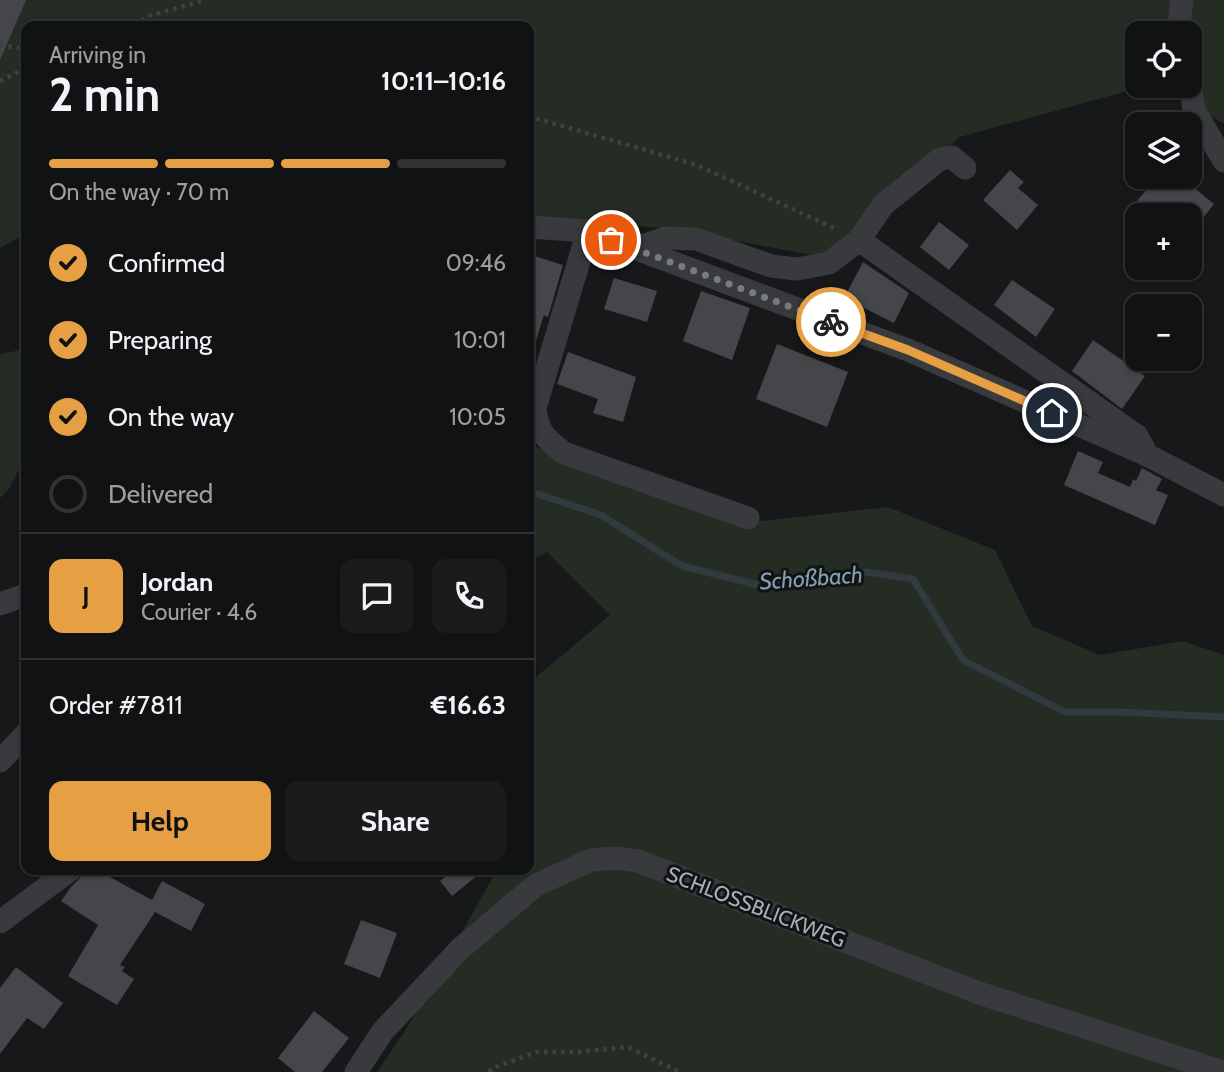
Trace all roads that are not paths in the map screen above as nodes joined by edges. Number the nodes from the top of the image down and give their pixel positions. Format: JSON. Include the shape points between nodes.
{"nodes":[{"id":1,"x":1182,"y":0,"type":"edge"},
{"id":2,"x":1179,"y":21,"type":"edge"},
{"id":3,"x":1192,"y":98,"type":"edge"},
{"id":4,"x":1224,"y":161,"type":"edge"},
{"id":5,"x":965,"y":168,"type":"dead end"},
{"id":6,"x":534,"y":228,"type":"edge"},
{"id":7,"x":588,"y":232,"type":"junction"},
{"id":8,"x":859,"y":240,"type":"junction"},
{"id":9,"x":634,"y":249,"type":"junction"},
{"id":10,"x":1147,"y":455,"type":"junction"},
{"id":11,"x":1224,"y":495,"type":"edge"},
{"id":12,"x":748,"y":518,"type":"dead end"},
{"id":13,"x":21,"y":597,"type":"edge"},
{"id":14,"x":0,"y":604,"type":"edge"},
{"id":15,"x":21,"y":739,"type":"edge"},
{"id":16,"x":0,"y":761,"type":"edge"},
{"id":17,"x":63,"y":875,"type":"edge"},
{"id":18,"x":0,"y":922,"type":"edge"},
{"id":19,"x":356,"y":1072,"type":"edge"},
{"id":20,"x":1223,"y":1072,"type":"edge"}],
"edges":[{"from":1,"to":2,"type":"street"},
{"from":3,"to":4,"type":"street","via":[[1194,110]]},
{"from":5,"to":8,"type":"street","via":[[952,157],[940,159],[883,205]]},
{"from":6,"to":7,"type":"street"},
{"from":7,"to":9,"type":"street"},
{"from":7,"to":12,"type":"street","via":[[536,408],[544,437],[564,453]]},
{"from":8,"to":9,"type":"street","via":[[829,263],[797,269],[771,266],[696,239],[666,238]]},
{"from":8,"to":10,"type":"street","via":[[1137,436]]},
{"from":9,"to":10,"type":"street","via":[[908,350]]},
{"from":10,"to":11,"type":"street"},
{"from":13,"to":14,"type":"street"},
{"from":15,"to":16,"type":"street"},
{"from":17,"to":18,"type":"street"},
{"from":19,"to":20,"type":"street","name":"SCHLOSSBLICKWEG","via":[[383,1031],[460,949],[527,893],[592,860],[615,858],[638,861],[979,993]]}]}
